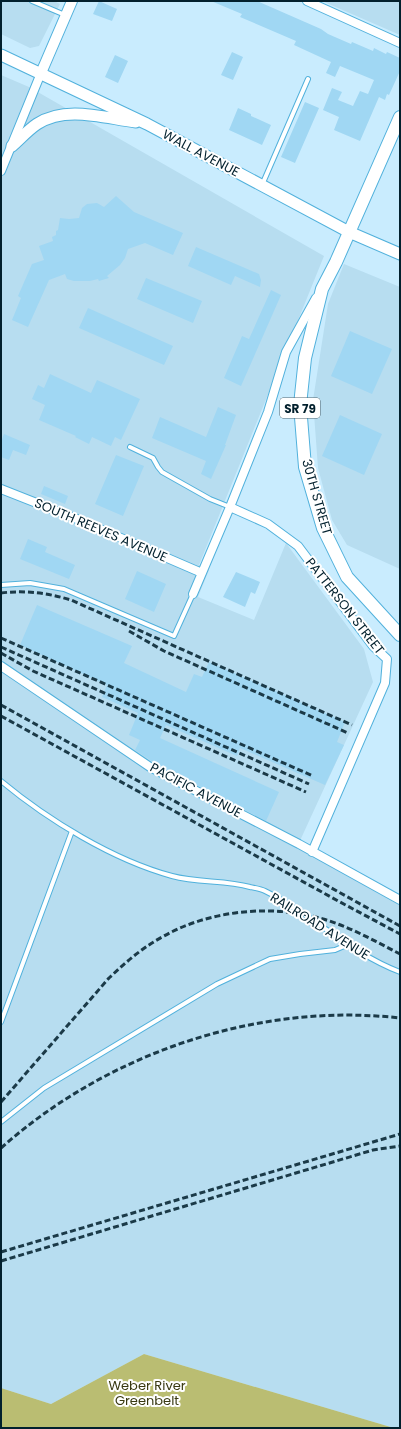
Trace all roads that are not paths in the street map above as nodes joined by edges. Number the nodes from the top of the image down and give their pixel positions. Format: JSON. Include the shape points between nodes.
{"nodes":[{"id":1,"x":32,"y":1,"type":"edge"},
{"id":2,"x":72,"y":1,"type":"edge"},
{"id":3,"x":307,"y":1,"type":"edge"},
{"id":4,"x":66,"y":16,"type":"junction"},
{"id":5,"x":400,"y":43,"type":"edge"},
{"id":6,"x":1,"y":55,"type":"edge"},
{"id":7,"x":40,"y":73,"type":"junction"},
{"id":8,"x":308,"y":79,"type":"dead end"},
{"id":9,"x":400,"y":117,"type":"edge"},
{"id":10,"x":147,"y":124,"type":"junction"},
{"id":11,"x":12,"y":146,"type":"junction"},
{"id":12,"x":1,"y":171,"type":"edge"},
{"id":13,"x":262,"y":185,"type":"junction"},
{"id":14,"x":349,"y":232,"type":"junction"},
{"id":15,"x":400,"y":254,"type":"edge"},
{"id":16,"x":322,"y":289,"type":"junction"},
{"id":17,"x":130,"y":448,"type":"dead end"},
{"id":18,"x":1,"y":489,"type":"edge"},
{"id":19,"x":230,"y":507,"type":"junction"},
{"id":20,"x":202,"y":573,"type":"junction"},
{"id":21,"x":1,"y":584,"type":"edge"},
{"id":22,"x":192,"y":594,"type":"joint"},
{"id":23,"x":400,"y":635,"type":"edge"},
{"id":24,"x":1,"y":666,"type":"edge"},
{"id":25,"x":1,"y":781,"type":"edge"},
{"id":26,"x":72,"y":831,"type":"junction"},
{"id":27,"x":312,"y":852,"type":"junction"},
{"id":28,"x":400,"y":900,"type":"edge"},
{"id":29,"x":349,"y":944,"type":"junction"},
{"id":30,"x":400,"y":972,"type":"edge"},
{"id":31,"x":1,"y":1022,"type":"edge"},
{"id":32,"x":1,"y":1122,"type":"edge"}],
"edges":[{"from":1,"to":4,"type":"lane"},
{"from":2,"to":4,"type":"street"},
{"from":3,"to":5,"type":"street"},
{"from":4,"to":7,"type":"street"},
{"from":6,"to":7,"type":"main road","name":"WALL AVENUE"},
{"from":7,"to":10,"type":"main road","name":"WALL AVENUE"},
{"from":7,"to":11,"type":"street"},
{"from":8,"to":13,"type":"lane"},
{"from":9,"to":14,"type":"main road","name":"30TH STREET","number":"SR 79"},
{"from":10,"to":11,"type":"main road","via":[[69,113],[36,124]]},
{"from":10,"to":13,"type":"main road","name":"WALL AVENUE"},
{"from":11,"to":12,"type":"street"},
{"from":13,"to":14,"type":"main road","name":"WALL AVENUE"},
{"from":14,"to":15,"type":"main road","name":"WALL AVENUE"},
{"from":14,"to":16,"type":"main road","name":"30TH STREET","number":"SR 79"},
{"from":16,"to":19,"type":"street","name":"30TH STREET","via":[[286,352],[268,412]]},
{"from":16,"to":23,"type":"main road","name":"30TH STREET","number":"SR 79","via":[[305,358],[300,405],[305,467],[323,528],[347,577]]},
{"from":17,"to":19,"type":"lane","via":[[153,458],[162,472],[210,499]]},
{"from":18,"to":20,"type":"street","name":"SOUTH REEVES AVENUE"},
{"from":19,"to":20,"type":"street","name":"30TH STREET"},
{"from":19,"to":27,"type":"street","name":"PATTERSON STREET","via":[[268,524],[298,546],[386,660],[385,683]]},
{"from":20,"to":22,"type":"street","name":"30TH STREET"},
{"from":21,"to":22,"type":"lane","via":[[30,583],[64,589],[174,636]]},
{"from":24,"to":27,"type":"street","name":"PACIFIC AVENUE","via":[[150,767]]},
{"from":25,"to":26,"type":"lane","name":"RAILROAD AVENUE"},
{"from":26,"to":29,"type":"lane","name":"RAILROAD AVENUE","via":[[140,866],[174,877],[236,883],[264,890]]},
{"from":26,"to":31,"type":"lane"},
{"from":27,"to":28,"type":"street","name":"PACIFIC AVENUE"},
{"from":29,"to":30,"type":"lane","name":"RAILROAD AVENUE","via":[[388,968]]},
{"from":29,"to":32,"type":"lane","via":[[335,950],[270,959],[217,984],[44,1088]]}]}
